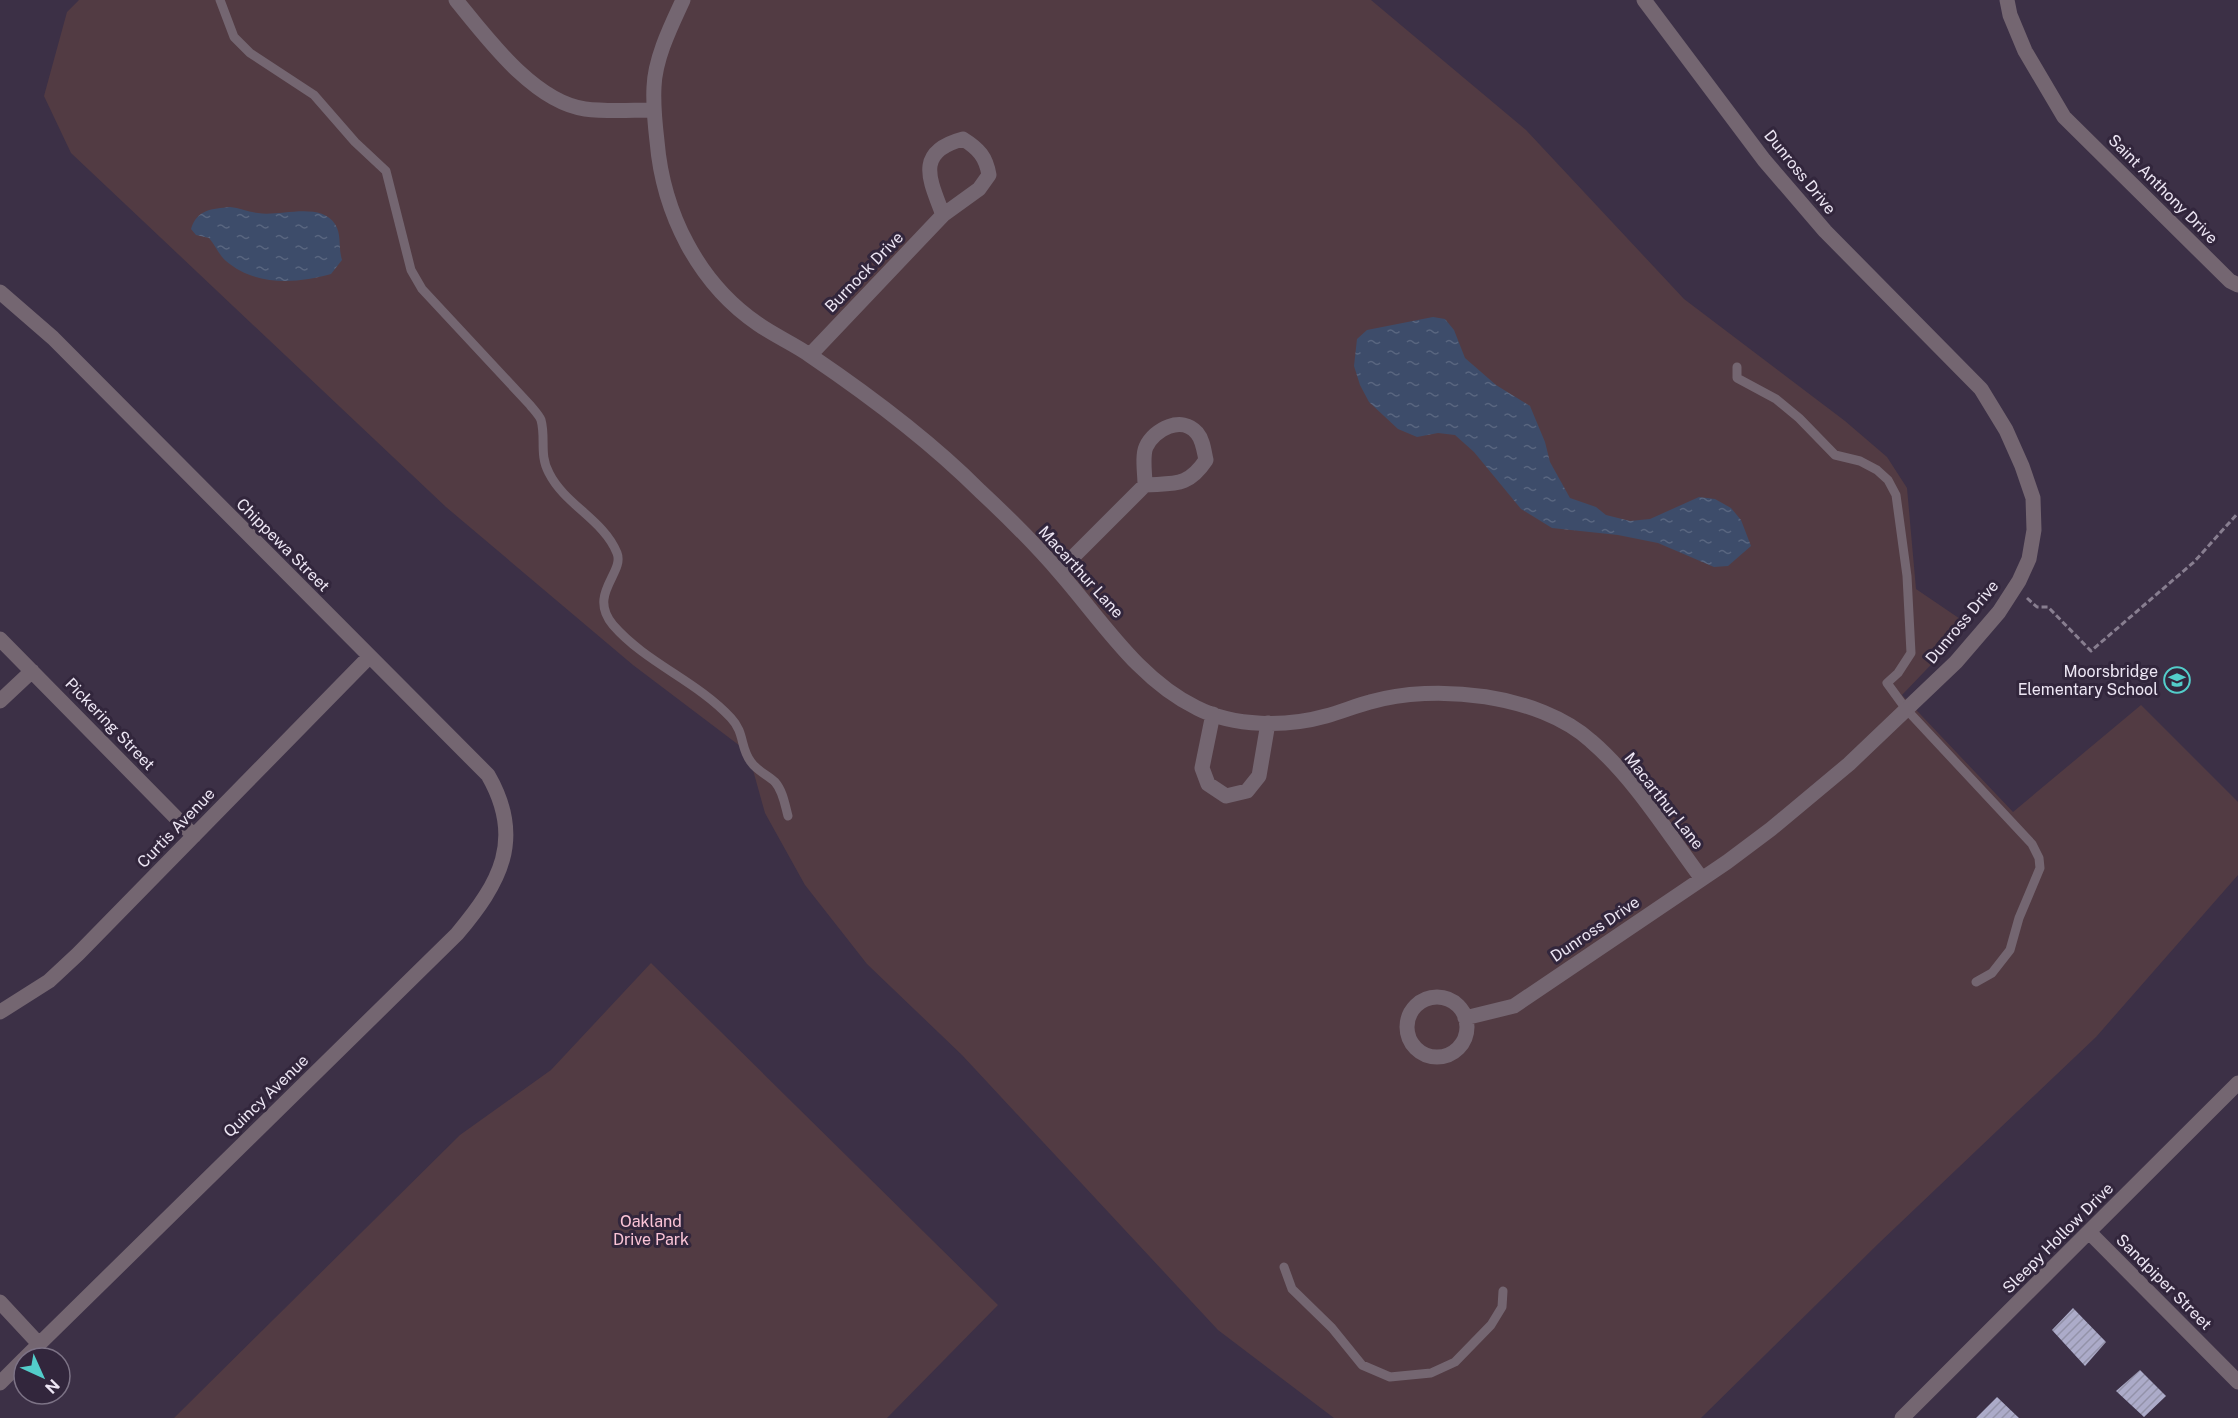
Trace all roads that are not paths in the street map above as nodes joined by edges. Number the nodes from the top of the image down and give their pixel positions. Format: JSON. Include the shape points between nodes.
{"nodes":[{"id":1,"x":220,"y":0,"type":"edge"},
{"id":2,"x":456,"y":0,"type":"edge"},
{"id":3,"x":683,"y":0,"type":"edge"},
{"id":4,"x":1644,"y":0,"type":"edge"},
{"id":5,"x":2007,"y":0,"type":"edge"},
{"id":6,"x":654,"y":110,"type":"junction"},
{"id":7,"x":943,"y":215,"type":"junction"},
{"id":8,"x":2238,"y":285,"type":"edge"},
{"id":9,"x":0,"y":292,"type":"edge"},
{"id":10,"x":810,"y":355,"type":"junction"},
{"id":11,"x":1737,"y":368,"type":"dead end"},
{"id":12,"x":1145,"y":485,"type":"junction"},
{"id":13,"x":1059,"y":571,"type":"junction"},
{"id":14,"x":0,"y":639,"type":"edge"},
{"id":15,"x":369,"y":657,"type":"junction"},
{"id":16,"x":32,"y":671,"type":"junction"},
{"id":17,"x":0,"y":701,"type":"edge"},
{"id":18,"x":1906,"y":710,"type":"junction"},
{"id":19,"x":1213,"y":714,"type":"junction"},
{"id":20,"x":1268,"y":723,"type":"junction"},
{"id":21,"x":788,"y":816,"type":"dead end"},
{"id":22,"x":194,"y":836,"type":"junction"},
{"id":23,"x":506,"y":843,"type":"joint"},
{"id":24,"x":1702,"y":879,"type":"junction"},
{"id":25,"x":1976,"y":982,"type":"dead end"},
{"id":26,"x":0,"y":1012,"type":"edge"},
{"id":27,"x":1466,"y":1018,"type":"dead end"},
{"id":28,"x":2238,"y":1083,"type":"edge"},
{"id":29,"x":2089,"y":1232,"type":"junction"},
{"id":30,"x":1284,"y":1267,"type":"dead end"},
{"id":31,"x":1503,"y":1291,"type":"dead end"},
{"id":32,"x":0,"y":1302,"type":"edge"},
{"id":33,"x":39,"y":1344,"type":"joint"},
{"id":34,"x":12,"y":1371,"type":"edge"},
{"id":35,"x":2238,"y":1382,"type":"edge"},
{"id":36,"x":0,"y":1383,"type":"edge"},
{"id":37,"x":1902,"y":1418,"type":"edge"}],
"edges":[{"from":1,"to":21,"type":"lane","via":[[234,37],[250,53],[314,95],[387,171],[411,270],[422,289],[530,405],[541,420],[542,454],[549,474],[566,498],[612,543],[618,555],[618,564],[606,586],[604,605],[611,623],[647,656],[729,715],[741,729],[746,756],[782,793]]},
{"from":2,"to":6,"type":"street","via":[[525,78],[556,98],[582,108]]},
{"from":3,"to":6,"type":"street","name":"Macarthur Lane","via":[[654,83]]},
{"from":4,"to":18,"type":"street","name":"Dunross Drive","via":[[1764,160],[1825,231],[1981,389],[2006,429],[2032,498],[2034,530],[2029,559],[2015,586],[1999,612],[1956,662]]},
{"from":5,"to":8,"type":"street","name":"Saint Anthony Drive","via":[[2025,51],[2064,117]]},
{"from":6,"to":10,"type":"street","name":"Macarthur Lane","via":[[659,165],[670,209],[709,278],[757,323]]},
{"from":7,"to":7,"type":"street","name":"Burnock Drive","via":[[979,189],[989,175],[986,160],[963,139],[938,149],[929,163],[928,176]]},
{"from":7,"to":10,"type":"street","name":"Burnock Drive"},
{"from":9,"to":15,"type":"street","name":"Chippewa Street","via":[[52,338]]},
{"from":10,"to":13,"type":"street","name":"Macarthur Lane","via":[[966,477]]},
{"from":11,"to":18,"type":"lane","via":[[1737,378],[1745,385],[1776,399],[1835,455],[1877,470],[1896,495],[1907,576],[1911,653],[1887,683]]},
{"from":12,"to":12,"type":"street","via":[[1182,483],[1195,476],[1206,460],[1196,432],[1184,424],[1170,425],[1154,435],[1145,448]]},
{"from":12,"to":13,"type":"street"},
{"from":13,"to":19,"type":"street","name":"Macarthur Lane","via":[[1154,680],[1198,709]]},
{"from":14,"to":16,"type":"street","name":"Pickering Street"},
{"from":15,"to":22,"type":"street","name":"Curtis Avenue"},
{"from":15,"to":23,"type":"street","name":"Chippewa Street","via":[[488,775],[499,795]]},
{"from":16,"to":17,"type":"street"},
{"from":16,"to":22,"type":"street","name":"Pickering Street"},
{"from":18,"to":24,"type":"street","name":"Dunross Drive","via":[[1780,822]]},
{"from":18,"to":25,"type":"lane","via":[[2032,844],[2039,858],[2037,880],[2019,918],[2010,950],[1992,972]]},
{"from":19,"to":20,"type":"street","name":"Macarthur Lane"},
{"from":19,"to":20,"type":"street","via":[[1202,768],[1208,784],[1226,796],[1247,791],[1259,776]]},
{"from":20,"to":24,"type":"street","name":"Macarthur Lane","via":[[1324,717],[1371,701],[1432,692],[1470,694],[1514,703],[1589,738],[1635,788]]},
{"from":22,"to":26,"type":"street","name":"Curtis Avenue","via":[[49,981]]},
{"from":23,"to":33,"type":"street","name":"Quincy Avenue","via":[[494,885],[457,934]]},
{"from":24,"to":27,"type":"street","name":"Dunross Drive","via":[[1514,1006]]},
{"from":28,"to":29,"type":"street","name":"Sleepy Hollow Drive"},
{"from":29,"to":35,"type":"street","name":"Sandpiper Street"},
{"from":29,"to":37,"type":"street","name":"Sleepy Hollow Drive"},
{"from":30,"to":31,"type":"lane","via":[[1292,1288],[1362,1365],[1390,1377],[1431,1373],[1455,1362],[1491,1325],[1502,1307]]},
{"from":32,"to":33,"type":"street"},
{"from":34,"to":36,"type":"street","name":"Quincy Avenue"}]}
